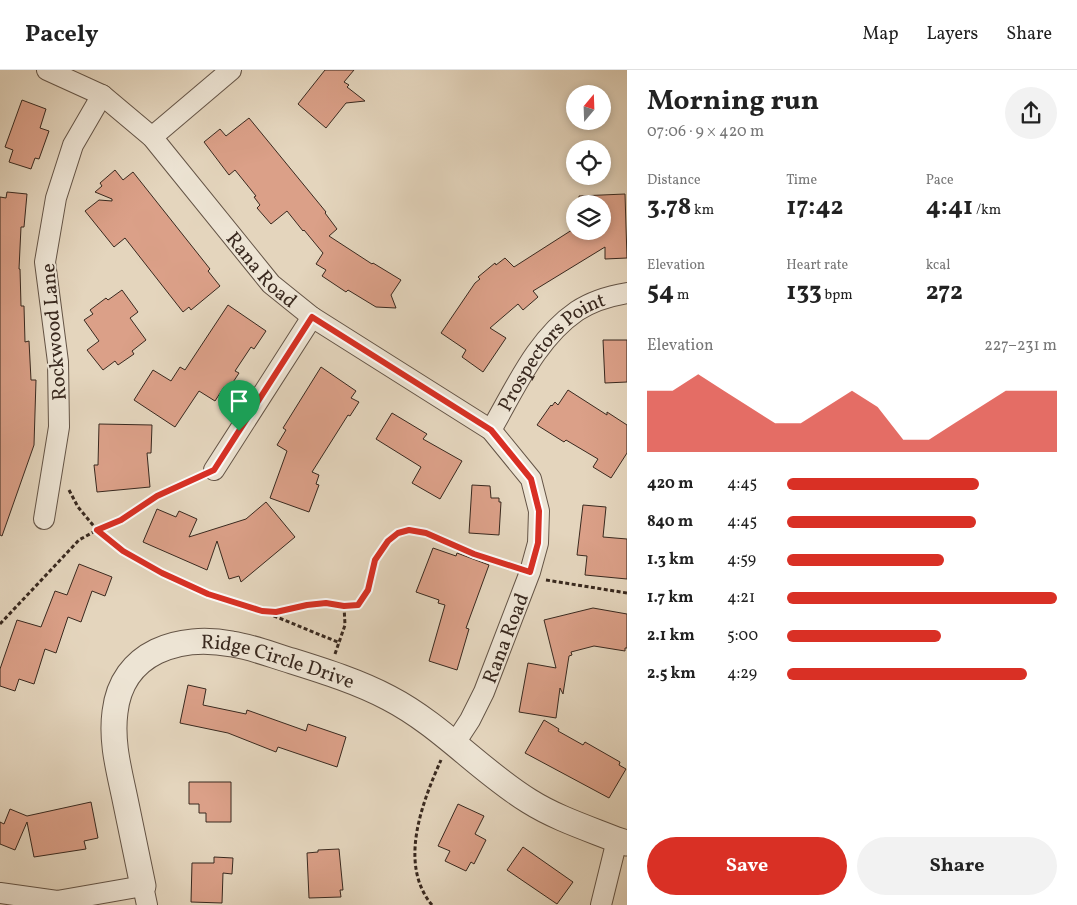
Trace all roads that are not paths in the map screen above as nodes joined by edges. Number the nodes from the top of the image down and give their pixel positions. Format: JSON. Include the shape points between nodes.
{"nodes":[{"id":1,"x":47,"y":70,"type":"edge"},
{"id":2,"x":231,"y":70,"type":"edge"},
{"id":3,"x":102,"y":95,"type":"junction"},
{"id":4,"x":152,"y":137,"type":"junction"},
{"id":5,"x":627,"y":293,"type":"edge"},
{"id":6,"x":312,"y":317,"type":"junction"},
{"id":7,"x":491,"y":430,"type":"junction"},
{"id":8,"x":214,"y":470,"type":"road end"},
{"id":9,"x":44,"y":519,"type":"dead end"},
{"id":10,"x":448,"y":751,"type":"junction"},
{"id":11,"x":622,"y":841,"type":"edge"},
{"id":12,"x":0,"y":893,"type":"edge"},
{"id":13,"x":145,"y":896,"type":"edge"},
{"id":14,"x":601,"y":905,"type":"edge"}],
"edges":[{"from":1,"to":3,"type":"street","name":"Rana Road"},
{"from":2,"to":4,"type":"street"},
{"from":3,"to":4,"type":"street","name":"Rana Road"},
{"from":3,"to":9,"type":"street","name":"Rockwood Lane","via":[[73,145],[56,198],[45,262],[58,362],[59,427]]},
{"from":4,"to":6,"type":"street","name":"Rana Road","via":[[271,284]]},
{"from":5,"to":7,"type":"street","name":"Prospectors Point","via":[[591,303],[562,324],[529,364]]},
{"from":6,"to":7,"type":"street","name":"Rana Road"},
{"from":6,"to":8,"type":"street"},
{"from":7,"to":10,"type":"street","name":"Rana Road","via":[[531,479],[539,511],[538,543],[484,692],[470,720]]},
{"from":10,"to":11,"type":"street","name":"Ridge Circle Drive","via":[[552,814]]},
{"from":10,"to":13,"type":"street","name":"Ridge Circle Drive","via":[[422,718],[389,697],[328,672],[234,644],[192,641],[163,648],[140,662],[129,674],[115,710],[116,759]]},
{"from":11,"to":14,"type":"street"},
{"from":12,"to":13,"type":"street","via":[[57,901]]}]}
